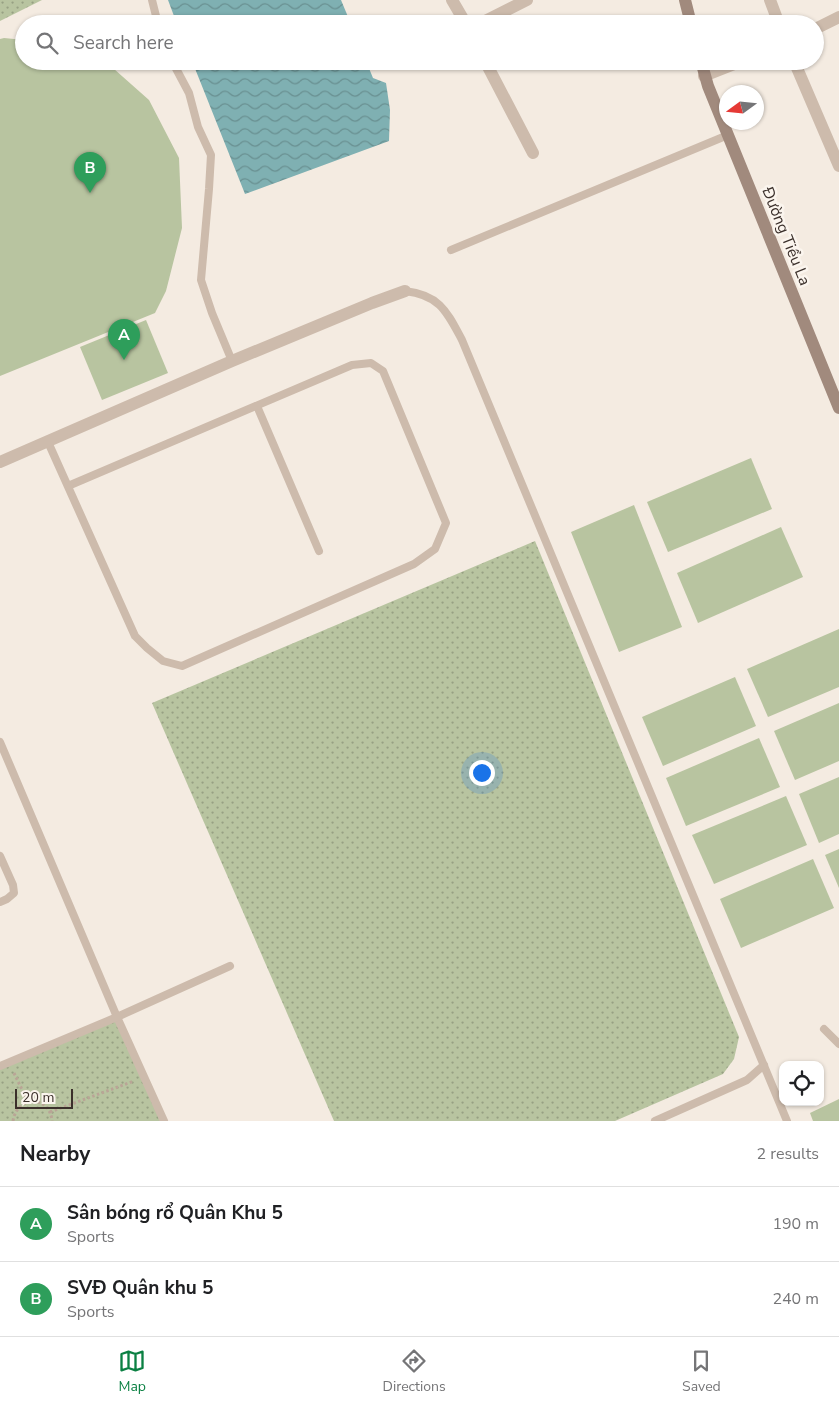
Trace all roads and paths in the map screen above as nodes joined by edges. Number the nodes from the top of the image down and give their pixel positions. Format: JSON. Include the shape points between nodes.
{"nodes":[{"id":1,"x":152,"y":0,"type":"edge"},
{"id":2,"x":452,"y":0,"type":"edge"},
{"id":3,"x":527,"y":0,"type":"edge"},
{"id":4,"x":685,"y":0,"type":"edge"},
{"id":5,"x":770,"y":0,"type":"edge"},
{"id":6,"x":156,"y":15,"type":"edge"},
{"id":7,"x":461,"y":15,"type":"edge"},
{"id":8,"x":497,"y":15,"type":"edge"},
{"id":9,"x":689,"y":15,"type":"edge"},
{"id":10,"x":776,"y":15,"type":"edge"},
{"id":11,"x":839,"y":16,"type":"edge"},
{"id":12,"x":824,"y":24,"type":"edge"},
{"id":13,"x":177,"y":70,"type":"edge"},
{"id":14,"x":490,"y":70,"type":"edge"},
{"id":15,"x":703,"y":70,"type":"edge"},
{"id":16,"x":719,"y":70,"type":"edge"},
{"id":17,"x":798,"y":70,"type":"edge"},
{"id":18,"x":704,"y":76,"type":"junction"},
{"id":19,"x":728,"y":135,"type":"junction"},
{"id":20,"x":533,"y":153,"type":"dead end"},
{"id":21,"x":839,"y":166,"type":"edge"},
{"id":22,"x":451,"y":250,"type":"dead end"},
{"id":23,"x":405,"y":291,"type":"joint"},
{"id":24,"x":232,"y":361,"type":"junction"},
{"id":25,"x":257,"y":406,"type":"junction"},
{"id":26,"x":839,"y":408,"type":"edge"},
{"id":27,"x":48,"y":442,"type":"junction"},
{"id":28,"x":0,"y":462,"type":"edge"},
{"id":29,"x":68,"y":486,"type":"junction"},
{"id":30,"x":320,"y":551,"type":"dead end"},
{"id":31,"x":0,"y":742,"type":"edge"},
{"id":32,"x":0,"y":856,"type":"edge"},
{"id":33,"x":0,"y":902,"type":"edge"},
{"id":34,"x":230,"y":966,"type":"dead end"},
{"id":35,"x":117,"y":1017,"type":"junction"},
{"id":36,"x":824,"y":1029,"type":"dead end"},
{"id":37,"x":839,"y":1044,"type":"edge"},
{"id":38,"x":9,"y":1062,"type":"junction"},
{"id":39,"x":764,"y":1065,"type":"junction"},
{"id":40,"x":0,"y":1066,"type":"edge"},
{"id":41,"x":144,"y":1077,"type":"junction"},
{"id":42,"x":28,"y":1102,"type":"junction"},
{"id":43,"x":50,"y":1112,"type":"junction"},
{"id":44,"x":13,"y":1121,"type":"edge"},
{"id":45,"x":52,"y":1121,"type":"edge"},
{"id":46,"x":164,"y":1121,"type":"edge"},
{"id":47,"x":655,"y":1121,"type":"edge"},
{"id":48,"x":787,"y":1121,"type":"edge"}],
"edges":[{"from":1,"to":6,"type":"lane"},
{"from":2,"to":7,"type":"street"},
{"from":3,"to":8,"type":"street"},
{"from":4,"to":9,"type":"main road"},
{"from":5,"to":10,"type":"street"},
{"from":11,"to":12,"type":"street"},
{"from":13,"to":24,"type":"lane","via":[[189,93],[198,127],[211,155],[200,280]]},
{"from":14,"to":20,"type":"street"},
{"from":15,"to":18,"type":"main road","name":"Đường Tiểu La"},
{"from":16,"to":18,"type":"street"},
{"from":17,"to":21,"type":"street"},
{"from":18,"to":19,"type":"main road","name":"Đường Tiểu La"},
{"from":19,"to":22,"type":"lane"},
{"from":19,"to":26,"type":"main road","name":"Đường Tiểu La"},
{"from":23,"to":24,"type":"street"},
{"from":23,"to":39,"type":"lane","via":[[420,293],[437,303],[448,314],[462,340]]},
{"from":24,"to":27,"type":"street"},
{"from":25,"to":29,"type":"lane"},
{"from":25,"to":29,"type":"lane","via":[[352,365],[371,363],[383,371],[446,523],[435,549],[414,564],[182,666],[163,662],[135,636]]},
{"from":25,"to":30,"type":"lane"},
{"from":27,"to":28,"type":"street"},
{"from":27,"to":29,"type":"lane"},
{"from":31,"to":35,"type":"lane"},
{"from":32,"to":33,"type":"lane","via":[[14,893]]},
{"from":34,"to":35,"type":"lane"},
{"from":35,"to":38,"type":"lane"},
{"from":35,"to":41,"type":"lane"},
{"from":36,"to":37,"type":"lane"},
{"from":38,"to":40,"type":"lane"},
{"from":38,"to":42,"type":"path"},
{"from":39,"to":47,"type":"lane","via":[[747,1080]]},
{"from":39,"to":48,"type":"lane"},
{"from":41,"to":43,"type":"path"},
{"from":41,"to":46,"type":"lane"},
{"from":42,"to":43,"type":"path","via":[[41,1103]]},
{"from":42,"to":44,"type":"path","via":[[17,1109]]},
{"from":43,"to":45,"type":"path"}]}
